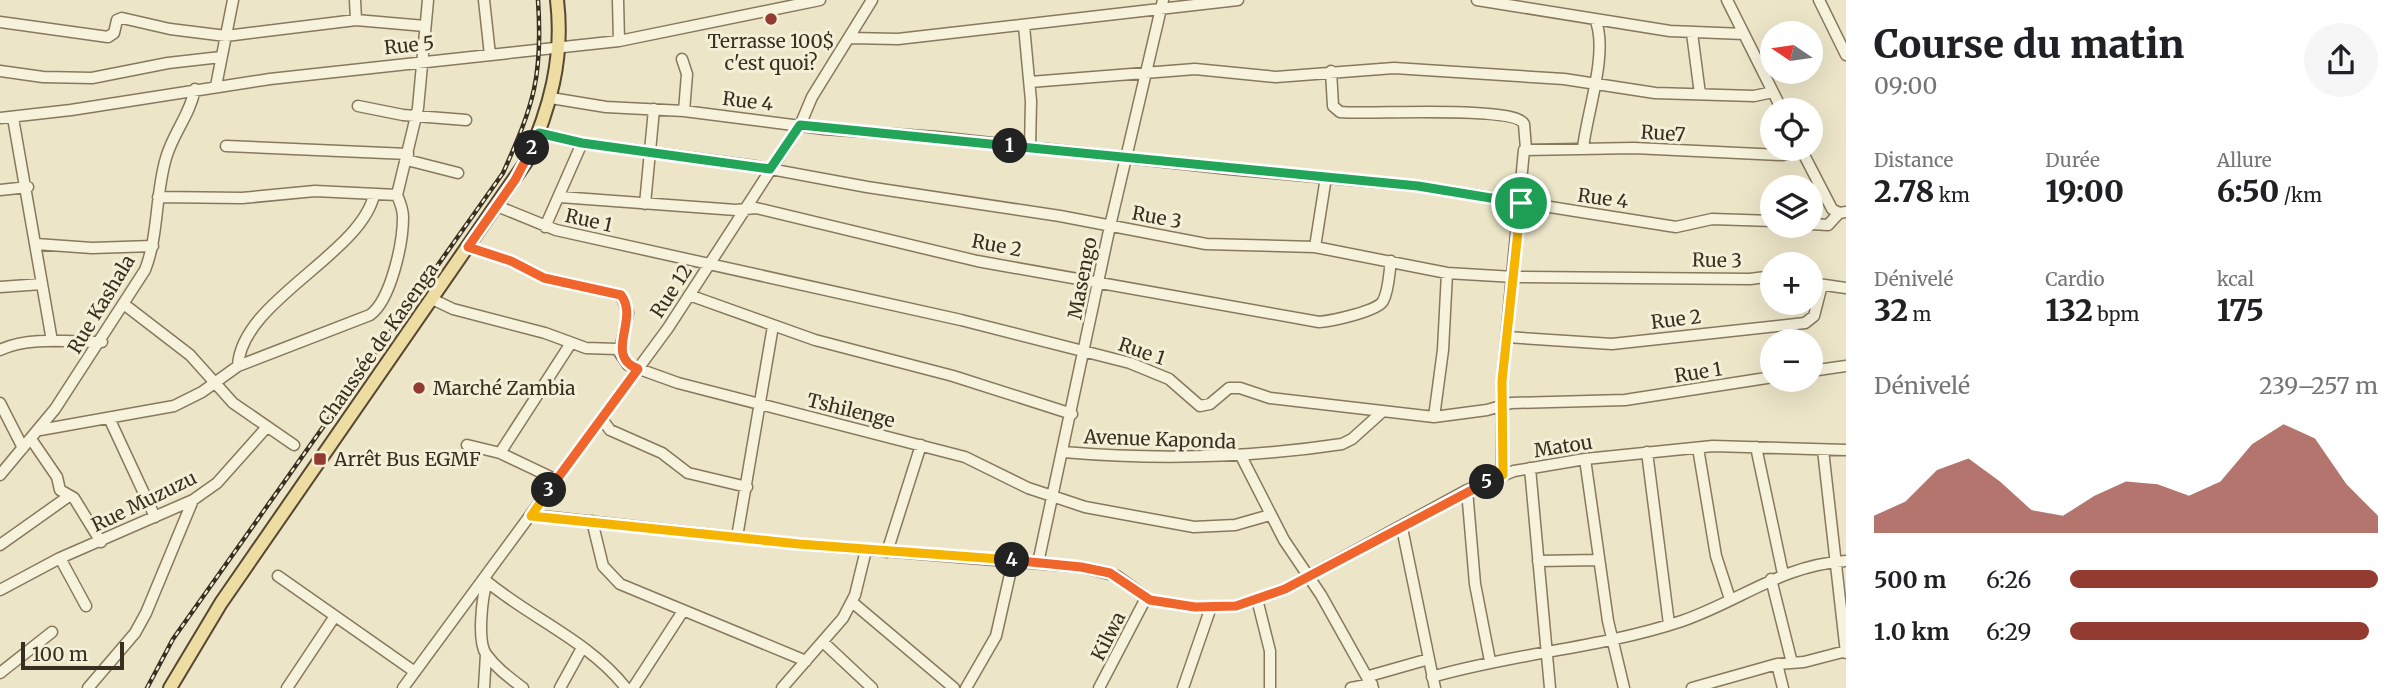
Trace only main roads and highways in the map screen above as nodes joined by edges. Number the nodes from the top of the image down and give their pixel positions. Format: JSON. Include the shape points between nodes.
{"nodes":[{"id":1,"x":556,"y":0,"type":"edge"},
{"id":2,"x":170,"y":688,"type":"edge"}],
"edges":[{"from":1,"to":2,"type":"main road","name":"Chaussée de Kasenga","via":[[559,48],[551,98],[526,162],[221,603]]}]}
